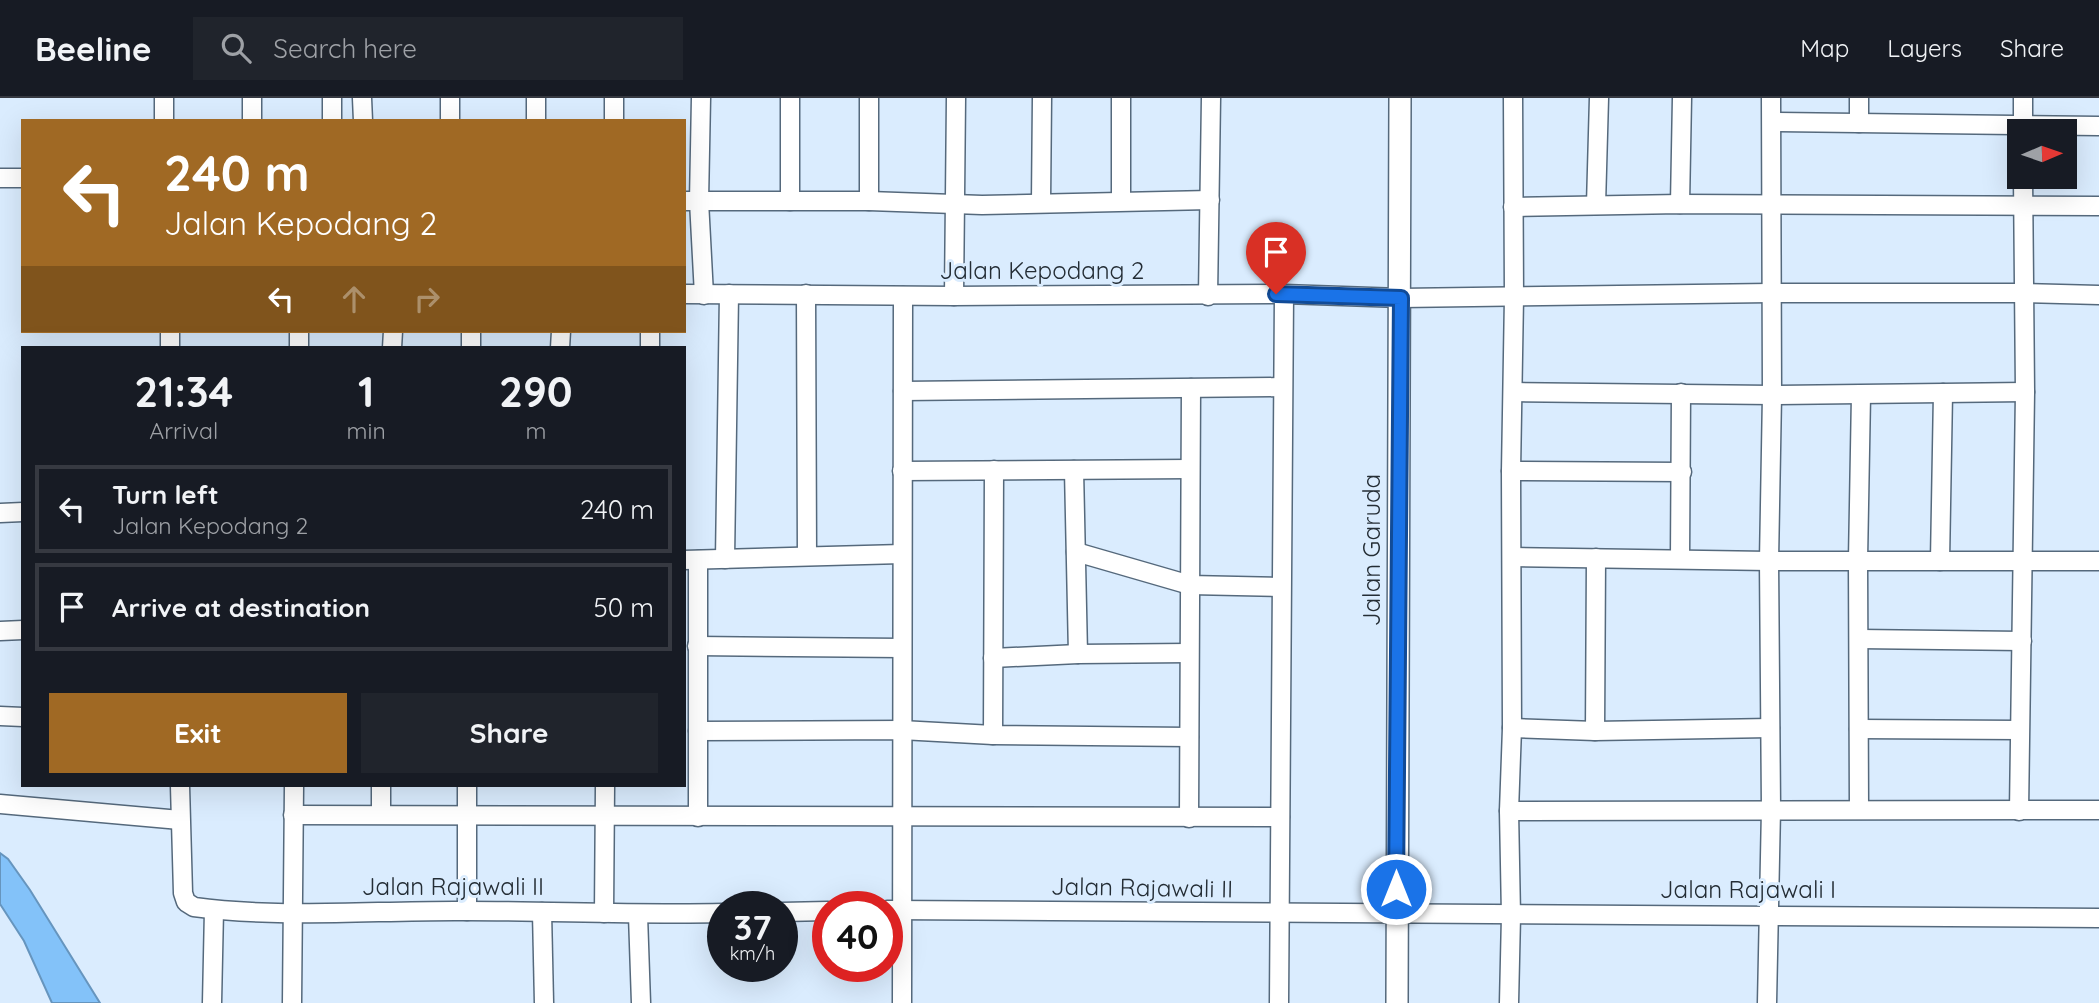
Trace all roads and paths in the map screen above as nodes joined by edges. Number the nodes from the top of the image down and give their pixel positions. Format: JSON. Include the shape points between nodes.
{"nodes":[{"id":1,"x":164,"y":98,"type":"edge"},
{"id":2,"x":252,"y":98,"type":"edge"},
{"id":3,"x":332,"y":98,"type":"edge"},
{"id":4,"x":362,"y":98,"type":"edge"},
{"id":5,"x":450,"y":98,"type":"edge"},
{"id":6,"x":536,"y":98,"type":"edge"},
{"id":7,"x":614,"y":98,"type":"edge"},
{"id":8,"x":701,"y":98,"type":"edge"},
{"id":9,"x":790,"y":98,"type":"edge"},
{"id":10,"x":869,"y":98,"type":"edge"},
{"id":11,"x":956,"y":98,"type":"edge"},
{"id":12,"x":1042,"y":98,"type":"edge"},
{"id":13,"x":1121,"y":98,"type":"edge"},
{"id":14,"x":1210,"y":98,"type":"edge"},
{"id":15,"x":1400,"y":98,"type":"edge"},
{"id":16,"x":1513,"y":98,"type":"edge"},
{"id":17,"x":1599,"y":98,"type":"edge"},
{"id":18,"x":1682,"y":98,"type":"edge"},
{"id":19,"x":1771,"y":98,"type":"edge"},
{"id":20,"x":1859,"y":98,"type":"edge"},
{"id":21,"x":2022,"y":98,"type":"edge"},
{"id":22,"x":164,"y":119,"type":"edge"},
{"id":23,"x":252,"y":119,"type":"edge"},
{"id":24,"x":332,"y":119,"type":"edge"},
{"id":25,"x":363,"y":119,"type":"edge"},
{"id":26,"x":450,"y":119,"type":"edge"},
{"id":27,"x":536,"y":119,"type":"edge"},
{"id":28,"x":614,"y":119,"type":"edge"},
{"id":29,"x":2023,"y":119,"type":"edge"},
{"id":30,"x":1772,"y":122,"type":"junction"},
{"id":31,"x":1859,"y":123,"type":"junction"},
{"id":32,"x":2099,"y":125,"type":"edge"},
{"id":33,"x":2077,"y":126,"type":"edge"},
{"id":34,"x":2007,"y":128,"type":"edge"},
{"id":35,"x":0,"y":178,"type":"edge"},
{"id":36,"x":21,"y":178,"type":"edge"},
{"id":37,"x":2024,"y":189,"type":"edge"},
{"id":38,"x":1121,"y":200,"type":"junction"},
{"id":39,"x":1209,"y":200,"type":"junction"},
{"id":40,"x":692,"y":201,"type":"edge"},
{"id":41,"x":790,"y":201,"type":"junction"},
{"id":42,"x":869,"y":201,"type":"junction"},
{"id":43,"x":1041,"y":202,"type":"junction"},
{"id":44,"x":956,"y":203,"type":"junction"},
{"id":45,"x":1680,"y":204,"type":"junction"},
{"id":46,"x":1596,"y":205,"type":"junction"},
{"id":47,"x":2024,"y":205,"type":"junction"},
{"id":48,"x":1770,"y":206,"type":"junction"},
{"id":49,"x":2099,"y":206,"type":"edge"},
{"id":50,"x":1513,"y":207,"type":"junction"},
{"id":51,"x":1770,"y":293,"type":"junction"},
{"id":52,"x":2026,"y":293,"type":"junction"},
{"id":53,"x":686,"y":294,"type":"edge"},
{"id":54,"x":729,"y":294,"type":"junction"},
{"id":55,"x":806,"y":294,"type":"junction"},
{"id":56,"x":1284,"y":294,"type":"junction"},
{"id":57,"x":704,"y":295,"type":"junction"},
{"id":58,"x":2099,"y":295,"type":"edge"},
{"id":59,"x":903,"y":296,"type":"junction"},
{"id":60,"x":954,"y":296,"type":"junction"},
{"id":61,"x":1208,"y":296,"type":"junction"},
{"id":62,"x":1514,"y":297,"type":"junction"},
{"id":63,"x":1401,"y":298,"type":"junction"},
{"id":64,"x":1282,"y":387,"type":"junction"},
{"id":65,"x":1191,"y":388,"type":"junction"},
{"id":66,"x":903,"y":391,"type":"junction"},
{"id":67,"x":1513,"y":392,"type":"junction"},
{"id":68,"x":2025,"y":392,"type":"junction"},
{"id":69,"x":1681,"y":393,"type":"junction"},
{"id":70,"x":1943,"y":393,"type":"junction"},
{"id":71,"x":1861,"y":394,"type":"junction"},
{"id":72,"x":1772,"y":395,"type":"junction"},
{"id":73,"x":1190,"y":469,"type":"junction"},
{"id":74,"x":994,"y":470,"type":"junction"},
{"id":75,"x":1074,"y":470,"type":"junction"},
{"id":76,"x":902,"y":471,"type":"junction"},
{"id":77,"x":1511,"y":471,"type":"junction"},
{"id":78,"x":1682,"y":472,"type":"junction"},
{"id":79,"x":21,"y":512,"type":"edge"},
{"id":80,"x":0,"y":513,"type":"edge"},
{"id":81,"x":1076,"y":552,"type":"junction"},
{"id":82,"x":902,"y":554,"type":"junction"},
{"id":83,"x":807,"y":556,"type":"junction"},
{"id":84,"x":1512,"y":556,"type":"junction"},
{"id":85,"x":1596,"y":558,"type":"junction"},
{"id":86,"x":725,"y":559,"type":"junction"},
{"id":87,"x":1680,"y":559,"type":"junction"},
{"id":88,"x":691,"y":560,"type":"edge"},
{"id":89,"x":1858,"y":560,"type":"junction"},
{"id":90,"x":1769,"y":561,"type":"junction"},
{"id":91,"x":1940,"y":561,"type":"junction"},
{"id":92,"x":2024,"y":561,"type":"junction"},
{"id":93,"x":2099,"y":561,"type":"edge"},
{"id":94,"x":1190,"y":585,"type":"junction"},
{"id":95,"x":1280,"y":587,"type":"junction"},
{"id":96,"x":21,"y":630,"type":"edge"},
{"id":97,"x":0,"y":631,"type":"edge"},
{"id":98,"x":1858,"y":639,"type":"junction"},
{"id":99,"x":2022,"y":641,"type":"junction"},
{"id":100,"x":697,"y":646,"type":"junction"},
{"id":101,"x":902,"y":648,"type":"junction"},
{"id":102,"x":1189,"y":653,"type":"junction"},
{"id":103,"x":1078,"y":654,"type":"junction"},
{"id":104,"x":993,"y":658,"type":"junction"},
{"id":105,"x":0,"y":716,"type":"edge"},
{"id":106,"x":21,"y":717,"type":"edge"},
{"id":107,"x":1512,"y":728,"type":"junction"},
{"id":108,"x":1770,"y":728,"type":"junction"},
{"id":109,"x":1859,"y":729,"type":"junction"},
{"id":110,"x":901,"y":730,"type":"junction"},
{"id":111,"x":2019,"y":730,"type":"junction"},
{"id":112,"x":698,"y":731,"type":"junction"},
{"id":113,"x":1595,"y":731,"type":"junction"},
{"id":114,"x":993,"y":735,"type":"junction"},
{"id":115,"x":1189,"y":737,"type":"junction"},
{"id":116,"x":180,"y":787,"type":"edge"},
{"id":117,"x":294,"y":787,"type":"edge"},
{"id":118,"x":381,"y":787,"type":"edge"},
{"id":119,"x":467,"y":787,"type":"edge"},
{"id":120,"x":605,"y":787,"type":"edge"},
{"id":121,"x":0,"y":804,"type":"edge"},
{"id":122,"x":1772,"y":809,"type":"junction"},
{"id":123,"x":1859,"y":809,"type":"junction"},
{"id":124,"x":2099,"y":810,"type":"edge"},
{"id":125,"x":1509,"y":811,"type":"junction"},
{"id":126,"x":2019,"y":811,"type":"junction"},
{"id":127,"x":381,"y":814,"type":"junction"},
{"id":128,"x":468,"y":814,"type":"junction"},
{"id":129,"x":293,"y":815,"type":"junction"},
{"id":130,"x":903,"y":816,"type":"junction"},
{"id":131,"x":605,"y":817,"type":"junction"},
{"id":132,"x":698,"y":817,"type":"junction"},
{"id":133,"x":1280,"y":817,"type":"junction"},
{"id":134,"x":1189,"y":818,"type":"junction"},
{"id":135,"x":180,"y":820,"type":"junction"},
{"id":136,"x":897,"y":891,"type":"edge"},
{"id":137,"x":214,"y":910,"type":"junction"},
{"id":138,"x":903,"y":910,"type":"edge"},
{"id":139,"x":467,"y":911,"type":"junction"},
{"id":140,"x":292,"y":912,"type":"junction"},
{"id":141,"x":542,"y":912,"type":"junction"},
{"id":142,"x":604,"y":913,"type":"junction"},
{"id":143,"x":707,"y":913,"type":"edge"},
{"id":144,"x":1279,"y":914,"type":"junction"},
{"id":145,"x":1396,"y":914,"type":"junction"},
{"id":146,"x":1769,"y":914,"type":"junction"},
{"id":147,"x":638,"y":915,"type":"junction"},
{"id":148,"x":1511,"y":916,"type":"junction"},
{"id":149,"x":2099,"y":918,"type":"edge"},
{"id":150,"x":900,"y":982,"type":"edge"},
{"id":151,"x":212,"y":1003,"type":"edge"},
{"id":152,"x":292,"y":1003,"type":"edge"},
{"id":153,"x":544,"y":1003,"type":"edge"},
{"id":154,"x":641,"y":1003,"type":"edge"},
{"id":155,"x":902,"y":1003,"type":"edge"},
{"id":156,"x":1279,"y":1003,"type":"edge"},
{"id":157,"x":1397,"y":1003,"type":"edge"},
{"id":158,"x":1510,"y":1003,"type":"edge"},
{"id":159,"x":1767,"y":1003,"type":"edge"}],
"edges":[{"from":1,"to":22,"type":"street"},
{"from":2,"to":23,"type":"street"},
{"from":3,"to":24,"type":"street"},
{"from":4,"to":25,"type":"street"},
{"from":5,"to":26,"type":"street"},
{"from":6,"to":27,"type":"street"},
{"from":7,"to":28,"type":"street"},
{"from":8,"to":40,"type":"street"},
{"from":9,"to":41,"type":"street"},
{"from":10,"to":42,"type":"street"},
{"from":11,"to":44,"type":"street"},
{"from":12,"to":43,"type":"street"},
{"from":13,"to":38,"type":"street"},
{"from":14,"to":39,"type":"street"},
{"from":15,"to":63,"type":"street","name":"Jalan Garuda"},
{"from":16,"to":50,"type":"street"},
{"from":17,"to":46,"type":"street"},
{"from":18,"to":45,"type":"street"},
{"from":19,"to":30,"type":"street"},
{"from":20,"to":31,"type":"street"},
{"from":21,"to":29,"type":"street"},
{"from":30,"to":31,"type":"street"},
{"from":30,"to":48,"type":"street"},
{"from":31,"to":34,"type":"street"},
{"from":32,"to":33,"type":"street"},
{"from":35,"to":36,"type":"street"},
{"from":37,"to":47,"type":"street"},
{"from":38,"to":39,"type":"street"},
{"from":38,"to":43,"type":"street"},
{"from":39,"to":61,"type":"street"},
{"from":40,"to":41,"type":"street"},
{"from":40,"to":57,"type":"street"},
{"from":41,"to":42,"type":"street"},
{"from":42,"to":44,"type":"street"},
{"from":43,"to":44,"type":"street"},
{"from":44,"to":60,"type":"street"},
{"from":45,"to":46,"type":"street"},
{"from":45,"to":48,"type":"street"},
{"from":46,"to":50,"type":"street"},
{"from":47,"to":48,"type":"street"},
{"from":47,"to":49,"type":"street"},
{"from":47,"to":52,"type":"street"},
{"from":48,"to":51,"type":"street"},
{"from":50,"to":62,"type":"street"},
{"from":51,"to":52,"type":"street","name":"Jalan Kepodang 2"},
{"from":51,"to":62,"type":"street","name":"Jalan Kepodang 2"},
{"from":51,"to":72,"type":"street"},
{"from":52,"to":58,"type":"street","name":"Jalan Kepodang 2"},
{"from":52,"to":68,"type":"street"},
{"from":53,"to":57,"type":"street","name":"Jalan Kepodang 2"},
{"from":54,"to":55,"type":"street","name":"Jalan Kepodang 2"},
{"from":54,"to":57,"type":"street","name":"Jalan Kepodang 2"},
{"from":54,"to":86,"type":"street"},
{"from":55,"to":59,"type":"street","name":"Jalan Kepodang 2"},
{"from":55,"to":83,"type":"street"},
{"from":56,"to":61,"type":"street","name":"Jalan Kepodang 2"},
{"from":56,"to":63,"type":"street","name":"Jalan Kepodang 2"},
{"from":56,"to":64,"type":"street"},
{"from":59,"to":60,"type":"street","name":"Jalan Kepodang 2"},
{"from":59,"to":66,"type":"street"},
{"from":60,"to":61,"type":"street","name":"Jalan Kepodang 2"},
{"from":62,"to":63,"type":"street","name":"Jalan Kepodang 2"},
{"from":62,"to":67,"type":"street"},
{"from":63,"to":145,"type":"street","name":"Jalan Garuda"},
{"from":64,"to":65,"type":"street"},
{"from":64,"to":95,"type":"street"},
{"from":65,"to":66,"type":"street"},
{"from":65,"to":73,"type":"street"},
{"from":66,"to":76,"type":"street"},
{"from":67,"to":69,"type":"street"},
{"from":67,"to":77,"type":"street"},
{"from":68,"to":70,"type":"street"},
{"from":68,"to":92,"type":"street"},
{"from":69,"to":72,"type":"street"},
{"from":69,"to":78,"type":"street"},
{"from":70,"to":71,"type":"street"},
{"from":70,"to":91,"type":"street"},
{"from":71,"to":72,"type":"street"},
{"from":71,"to":89,"type":"street"},
{"from":72,"to":90,"type":"street"},
{"from":73,"to":75,"type":"street"},
{"from":73,"to":94,"type":"street"},
{"from":74,"to":75,"type":"street"},
{"from":74,"to":76,"type":"street"},
{"from":74,"to":104,"type":"street"},
{"from":75,"to":81,"type":"street"},
{"from":76,"to":82,"type":"street"},
{"from":77,"to":78,"type":"street"},
{"from":77,"to":84,"type":"street"},
{"from":78,"to":87,"type":"street"},
{"from":79,"to":80,"type":"street"},
{"from":81,"to":94,"type":"street"},
{"from":81,"to":103,"type":"street"},
{"from":82,"to":83,"type":"street"},
{"from":82,"to":101,"type":"street"},
{"from":83,"to":86,"type":"street"},
{"from":84,"to":85,"type":"street"},
{"from":84,"to":107,"type":"street"},
{"from":85,"to":87,"type":"street"},
{"from":85,"to":113,"type":"street"},
{"from":86,"to":88,"type":"street"},
{"from":87,"to":90,"type":"street"},
{"from":88,"to":100,"type":"street"},
{"from":89,"to":90,"type":"street"},
{"from":89,"to":91,"type":"street"},
{"from":89,"to":98,"type":"street"},
{"from":90,"to":108,"type":"street"},
{"from":91,"to":92,"type":"street"},
{"from":92,"to":93,"type":"street"},
{"from":92,"to":99,"type":"street"},
{"from":94,"to":95,"type":"street"},
{"from":94,"to":102,"type":"street"},
{"from":95,"to":133,"type":"street"},
{"from":96,"to":97,"type":"street"},
{"from":98,"to":99,"type":"street"},
{"from":98,"to":109,"type":"street"},
{"from":99,"to":111,"type":"street"},
{"from":100,"to":101,"type":"street"},
{"from":100,"to":112,"type":"street"},
{"from":101,"to":110,"type":"street"},
{"from":102,"to":103,"type":"street"},
{"from":102,"to":115,"type":"street"},
{"from":103,"to":104,"type":"street"},
{"from":104,"to":114,"type":"street"},
{"from":105,"to":106,"type":"street"},
{"from":107,"to":113,"type":"street"},
{"from":107,"to":125,"type":"street"},
{"from":108,"to":113,"type":"street"},
{"from":108,"to":122,"type":"street"},
{"from":109,"to":111,"type":"street"},
{"from":109,"to":123,"type":"street"},
{"from":110,"to":112,"type":"street"},
{"from":110,"to":114,"type":"street"},
{"from":110,"to":130,"type":"street"},
{"from":111,"to":126,"type":"street"},
{"from":112,"to":132,"type":"street"},
{"from":114,"to":115,"type":"street"},
{"from":115,"to":134,"type":"street"},
{"from":116,"to":135,"type":"street"},
{"from":117,"to":129,"type":"street"},
{"from":118,"to":127,"type":"street"},
{"from":119,"to":128,"type":"street"},
{"from":120,"to":131,"type":"street"},
{"from":121,"to":135,"type":"street"},
{"from":122,"to":123,"type":"street"},
{"from":122,"to":125,"type":"street"},
{"from":122,"to":146,"type":"street"},
{"from":123,"to":126,"type":"street"},
{"from":124,"to":126,"type":"street"},
{"from":125,"to":148,"type":"street"},
{"from":127,"to":128,"type":"street"},
{"from":127,"to":129,"type":"street"},
{"from":128,"to":131,"type":"street"},
{"from":128,"to":139,"type":"street"},
{"from":129,"to":140,"type":"street"},
{"from":130,"to":132,"type":"street"},
{"from":130,"to":134,"type":"street"},
{"from":130,"to":136,"type":"street"},
{"from":131,"to":132,"type":"street"},
{"from":131,"to":142,"type":"street"},
{"from":133,"to":134,"type":"street"},
{"from":133,"to":144,"type":"street"},
{"from":135,"to":137,"type":"street","name":"Jalan Rajawali II","via":[[186,902]]},
{"from":137,"to":140,"type":"street","name":"Jalan Rajawali II"},
{"from":137,"to":151,"type":"street"},
{"from":138,"to":144,"type":"street","name":"Jalan Rajawali II"},
{"from":139,"to":140,"type":"street","name":"Jalan Rajawali II"},
{"from":139,"to":141,"type":"street","name":"Jalan Rajawali II"},
{"from":140,"to":152,"type":"street"},
{"from":141,"to":142,"type":"street","name":"Jalan Rajawali II"},
{"from":141,"to":153,"type":"street"},
{"from":142,"to":147,"type":"street","name":"Jalan Rajawali II"},
{"from":143,"to":147,"type":"street","name":"Jalan Rajawali II"},
{"from":144,"to":145,"type":"street","name":"Jalan Rajawali II"},
{"from":144,"to":156,"type":"street"},
{"from":145,"to":148,"type":"street","name":"Jalan Rajawali I"},
{"from":145,"to":157,"type":"street","name":"Jalan Garuda"},
{"from":146,"to":148,"type":"street","name":"Jalan Rajawali I"},
{"from":146,"to":149,"type":"street","name":"Jalan Rajawali I"},
{"from":146,"to":159,"type":"street"},
{"from":147,"to":154,"type":"street"},
{"from":148,"to":158,"type":"street"},
{"from":150,"to":155,"type":"street"}]}
